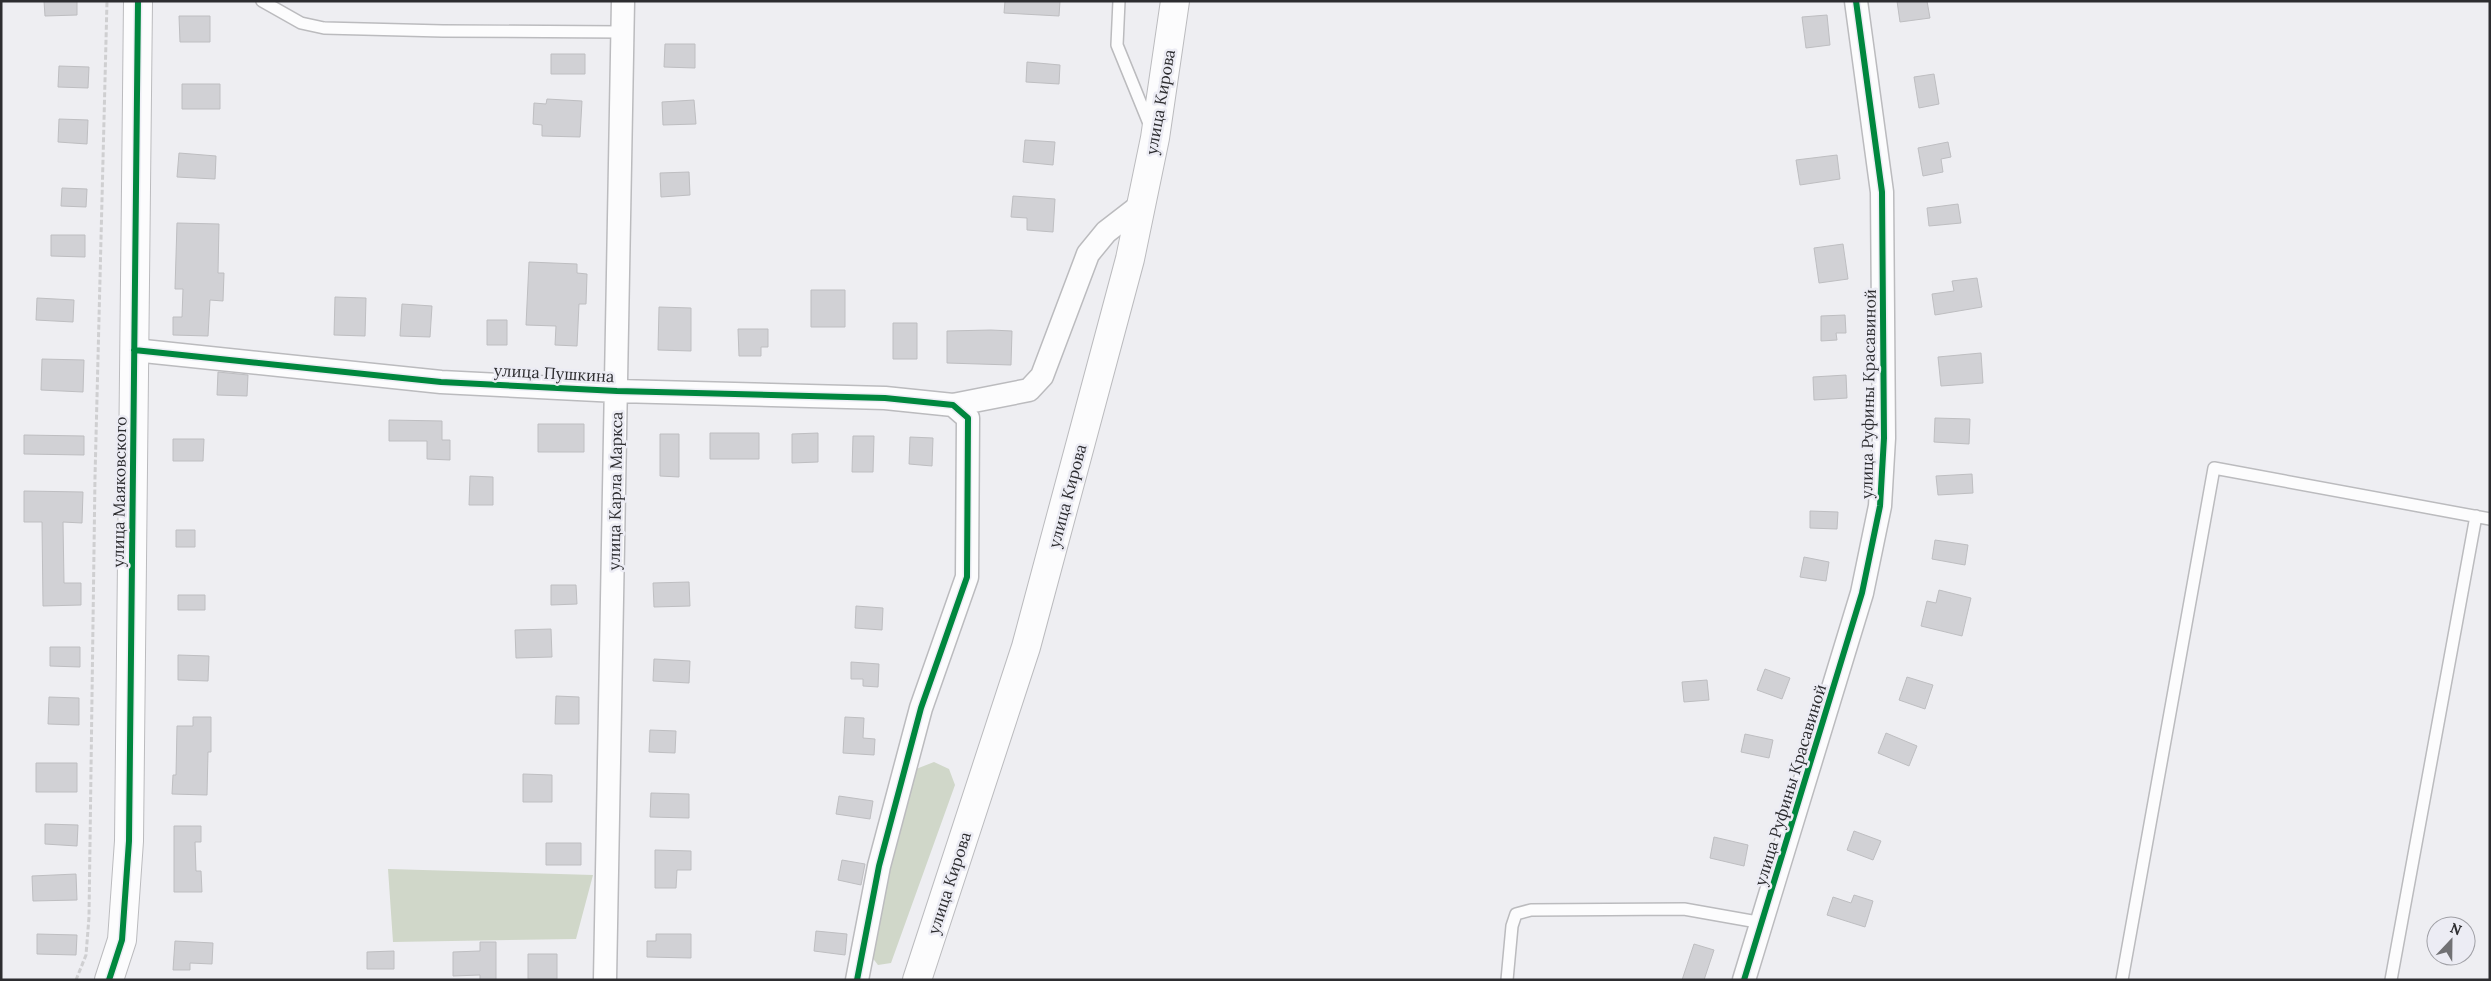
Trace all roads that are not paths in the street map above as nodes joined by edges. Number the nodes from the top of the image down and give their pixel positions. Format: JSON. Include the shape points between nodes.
{"nodes":[{"id":1,"x":138,"y":1,"type":"edge"},
{"id":2,"x":262,"y":1,"type":"edge"},
{"id":3,"x":623,"y":1,"type":"edge"},
{"id":4,"x":1119,"y":1,"type":"edge"},
{"id":5,"x":1175,"y":1,"type":"edge"},
{"id":6,"x":1856,"y":1,"type":"edge"},
{"id":7,"x":622,"y":32,"type":"junction"},
{"id":8,"x":1155,"y":138,"type":"junction"},
{"id":9,"x":1141,"y":205,"type":"junction"},
{"id":10,"x":134,"y":350,"type":"junction"},
{"id":11,"x":616,"y":390,"type":"junction"},
{"id":12,"x":961,"y":411,"type":"junction"},
{"id":13,"x":2476,"y":516,"type":"junction"},
{"id":14,"x":2490,"y":519,"type":"edge"},
{"id":15,"x":1762,"y":923,"type":"junction"},
{"id":16,"x":109,"y":980,"type":"edge"},
{"id":17,"x":606,"y":980,"type":"edge"},
{"id":18,"x":857,"y":980,"type":"edge"},
{"id":19,"x":917,"y":980,"type":"edge"},
{"id":20,"x":1507,"y":980,"type":"edge"},
{"id":21,"x":1744,"y":980,"type":"edge"},
{"id":22,"x":2122,"y":980,"type":"edge"},
{"id":23,"x":2391,"y":980,"type":"edge"}],
"edges":[{"from":1,"to":10,"type":"main road","name":"улица Маяковского"},
{"from":2,"to":7,"type":"lane","via":[[301,23],[324,28]]},
{"from":3,"to":7,"type":"street","name":"улица Карла Маркса"},
{"from":4,"to":8,"type":"lane","via":[[1117,45]]},
{"from":5,"to":8,"type":"main road","name":"улица Кирова"},
{"from":6,"to":15,"type":"street","name":"улица Руфины Красавиной","via":[[1882,192],[1884,438],[1880,506],[1862,593]]},
{"from":7,"to":11,"type":"street","name":"улица Карла Маркса"},
{"from":8,"to":9,"type":"main road","name":"улица Кирова"},
{"from":9,"to":12,"type":"street","name":"улица Пушкина","via":[[1106,232],[1088,254],[1042,376],[1029,390]]},
{"from":9,"to":19,"type":"main road","name":"улица Кирова","via":[[1130,259],[1026,647]]},
{"from":10,"to":11,"type":"street","name":"улица Пушкина","via":[[441,382]]},
{"from":10,"to":16,"type":"main road","name":"улица Маяковского","via":[[129,841],[122,940]]},
{"from":11,"to":12,"type":"street","name":"улица Пушкина","via":[[885,398]]},
{"from":11,"to":17,"type":"street","name":"улица Карла Маркса"},
{"from":12,"to":18,"type":"street","via":[[967,577],[921,708],[879,866]]},
{"from":13,"to":14,"type":"lane"},
{"from":13,"to":22,"type":"lane","via":[[2214,468]]},
{"from":13,"to":23,"type":"lane"},
{"from":15,"to":20,"type":"lane","via":[[1684,908],[1532,910],[1516,914]]},
{"from":15,"to":21,"type":"street","name":"улица Руфины Красавиной"}]}
